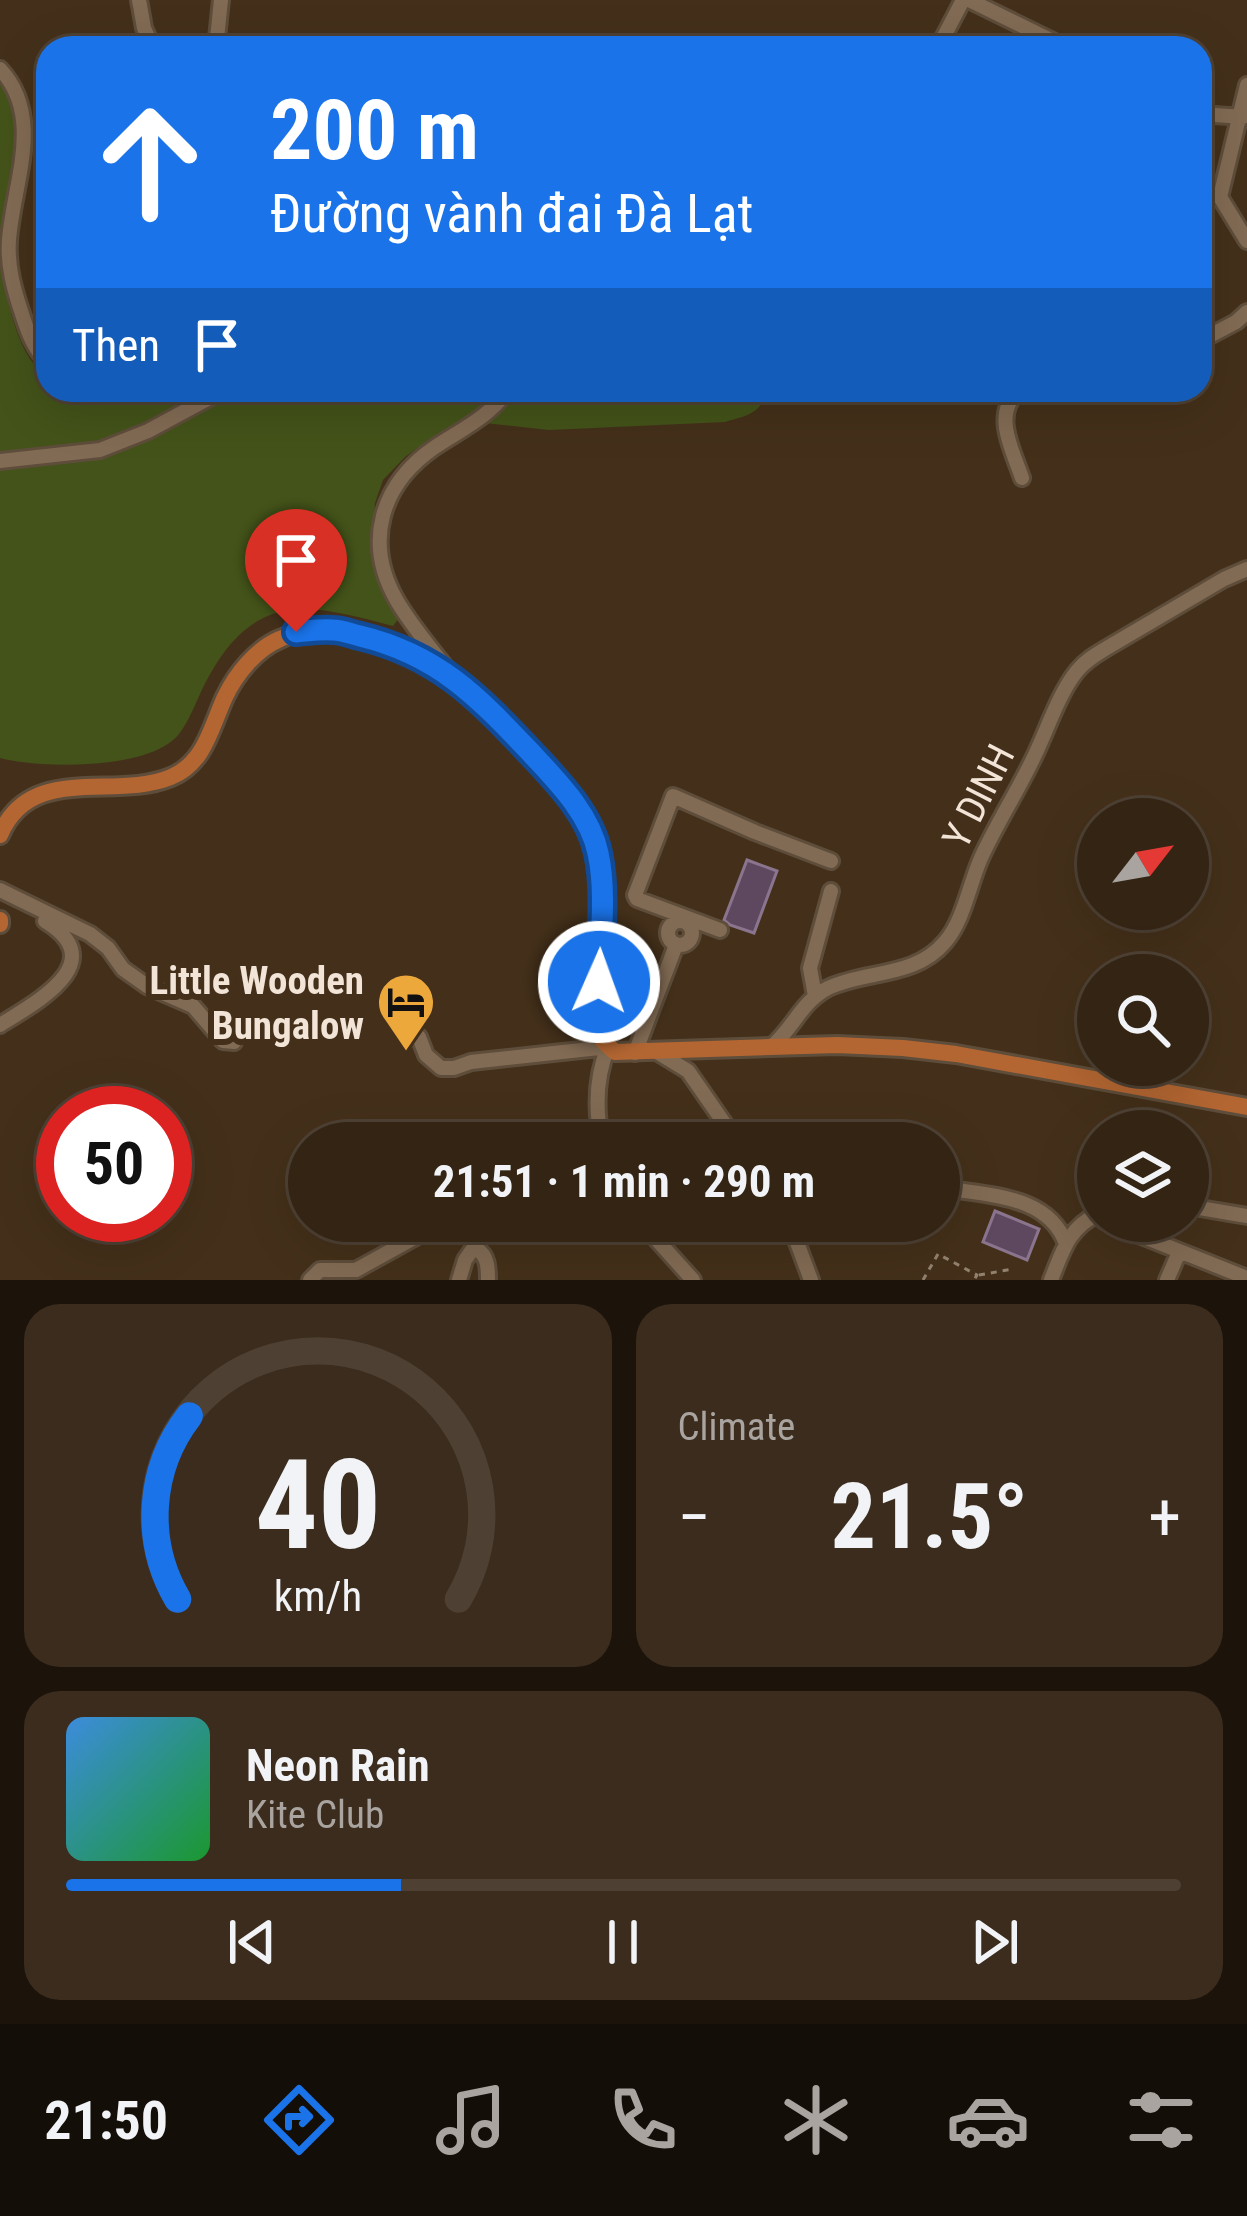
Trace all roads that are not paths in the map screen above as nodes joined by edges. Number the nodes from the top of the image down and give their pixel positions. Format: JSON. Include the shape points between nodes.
{"nodes":[{"id":1,"x":139,"y":0,"type":"edge"},
{"id":2,"x":221,"y":0,"type":"edge"},
{"id":3,"x":971,"y":1,"type":"edge"},
{"id":4,"x":148,"y":36,"type":"edge"},
{"id":5,"x":217,"y":36,"type":"edge"},
{"id":6,"x":945,"y":36,"type":"edge"},
{"id":7,"x":1042,"y":36,"type":"edge"},
{"id":8,"x":0,"y":70,"type":"edge"},
{"id":9,"x":1247,"y":85,"type":"edge"},
{"id":10,"x":1212,"y":115,"type":"edge"},
{"id":11,"x":1243,"y":117,"type":"edge"},
{"id":12,"x":1247,"y":241,"type":"edge"},
{"id":13,"x":1247,"y":312,"type":"edge"},
{"id":14,"x":1212,"y":334,"type":"edge"},
{"id":15,"x":36,"y":346,"type":"edge"},
{"id":16,"x":201,"y":402,"type":"edge"},
{"id":17,"x":500,"y":402,"type":"edge"},
{"id":18,"x":1009,"y":402,"type":"edge"},
{"id":19,"x":0,"y":461,"type":"edge"},
{"id":20,"x":1022,"y":478,"type":"dead end"},
{"id":21,"x":1247,"y":569,"type":"edge"},
{"id":22,"x":450,"y":674,"type":"junction"},
{"id":23,"x":0,"y":835,"type":"edge"},
{"id":24,"x":831,"y":860,"type":"dead end"},
{"id":25,"x":0,"y":890,"type":"edge"},
{"id":26,"x":831,"y":891,"type":"dead end"},
{"id":27,"x":23,"y":903,"type":"junction"},
{"id":28,"x":684,"y":920,"type":"junction"},
{"id":29,"x":720,"y":930,"type":"dead end"},
{"id":30,"x":815,"y":996,"type":"junction"},
{"id":31,"x":0,"y":1024,"type":"edge"},
{"id":32,"x":418,"y":1037,"type":"dead end"},
{"id":33,"x":234,"y":1042,"type":"dead end"},
{"id":34,"x":608,"y":1047,"type":"junction"},
{"id":35,"x":771,"y":1047,"type":"junction"},
{"id":36,"x":657,"y":1052,"type":"junction"},
{"id":37,"x":635,"y":1053,"type":"junction"},
{"id":38,"x":1247,"y":1107,"type":"edge"},
{"id":39,"x":599,"y":1122,"type":"edge"},
{"id":40,"x":723,"y":1122,"type":"edge"},
{"id":41,"x":960,"y":1191,"type":"edge"},
{"id":42,"x":1209,"y":1210,"type":"edge"},
{"id":43,"x":1247,"y":1216,"type":"edge"},
{"id":44,"x":1077,"y":1230,"type":"edge"},
{"id":45,"x":407,"y":1242,"type":"edge"},
{"id":46,"x":463,"y":1242,"type":"edge"},
{"id":47,"x":659,"y":1242,"type":"edge"},
{"id":48,"x":797,"y":1242,"type":"edge"},
{"id":49,"x":1156,"y":1242,"type":"edge"},
{"id":50,"x":1066,"y":1244,"type":"junction"},
{"id":51,"x":472,"y":1250,"type":"junction"},
{"id":52,"x":1179,"y":1252,"type":"junction"},
{"id":53,"x":1247,"y":1278,"type":"edge"},
{"id":54,"x":1054,"y":1279,"type":"edge"},
{"id":55,"x":310,"y":1280,"type":"edge"},
{"id":56,"x":459,"y":1280,"type":"edge"},
{"id":57,"x":488,"y":1280,"type":"edge"},
{"id":58,"x":693,"y":1280,"type":"edge"},
{"id":59,"x":811,"y":1280,"type":"edge"},
{"id":60,"x":1167,"y":1280,"type":"edge"}],
"edges":[{"from":1,"to":4,"type":"street"},
{"from":2,"to":5,"type":"street"},
{"from":3,"to":6,"type":"street"},
{"from":3,"to":7,"type":"street"},
{"from":8,"to":15,"type":"street","via":[[25,127],[8,243]]},
{"from":9,"to":11,"type":"street"},
{"from":10,"to":11,"type":"street"},
{"from":11,"to":12,"type":"street","via":[[1220,197]]},
{"from":13,"to":14,"type":"street"},
{"from":16,"to":19,"type":"street","via":[[100,450]]},
{"from":17,"to":22,"type":"street","via":[[410,466],[386,502],[385,570],[396,599]]},
{"from":18,"to":20,"type":"street","via":[[1004,423]]},
{"from":21,"to":30,"type":"street","name":"Y DINH","via":[[1074,674],[943,945],[912,966]]},
{"from":22,"to":23,"type":"main road","via":[[383,642],[333,630],[296,632],[241,672],[186,769],[159,781],[47,792],[7,819]]},
{"from":22,"to":34,"type":"main road","via":[[551,774],[598,849],[599,1029]]},
{"from":24,"to":28,"type":"street","via":[[673,796],[634,895]]},
{"from":25,"to":27,"type":"street"},
{"from":26,"to":30,"type":"street","via":[[810,968]]},
{"from":27,"to":31,"type":"street","via":[[64,934],[73,957],[56,987]]},
{"from":27,"to":33,"type":"street","via":[[90,934],[123,969],[193,1006],[223,1042]]},
{"from":28,"to":29,"type":"street"},
{"from":28,"to":37,"type":"street","via":[[668,928],[676,945]]},
{"from":30,"to":35,"type":"street"},
{"from":32,"to":34,"type":"street","via":[[441,1068]]},
{"from":34,"to":37,"type":"main road"},
{"from":34,"to":39,"type":"street","via":[[598,1078]]},
{"from":35,"to":36,"type":"main road"},
{"from":35,"to":38,"type":"main road","via":[[930,1051]]},
{"from":36,"to":37,"type":"main road"},
{"from":36,"to":40,"type":"street","via":[[688,1071]]},
{"from":41,"to":50,"type":"street","via":[[1032,1205]]},
{"from":42,"to":43,"type":"street"},
{"from":44,"to":50,"type":"street"},
{"from":45,"to":55,"type":"street","via":[[356,1270],[320,1270]]},
{"from":46,"to":51,"type":"street"},
{"from":47,"to":58,"type":"street"},
{"from":48,"to":59,"type":"street"},
{"from":49,"to":52,"type":"street"},
{"from":50,"to":54,"type":"street"},
{"from":51,"to":56,"type":"street"},
{"from":51,"to":57,"type":"street","via":[[483,1253]]},
{"from":52,"to":53,"type":"street"},
{"from":52,"to":60,"type":"street"}]}
